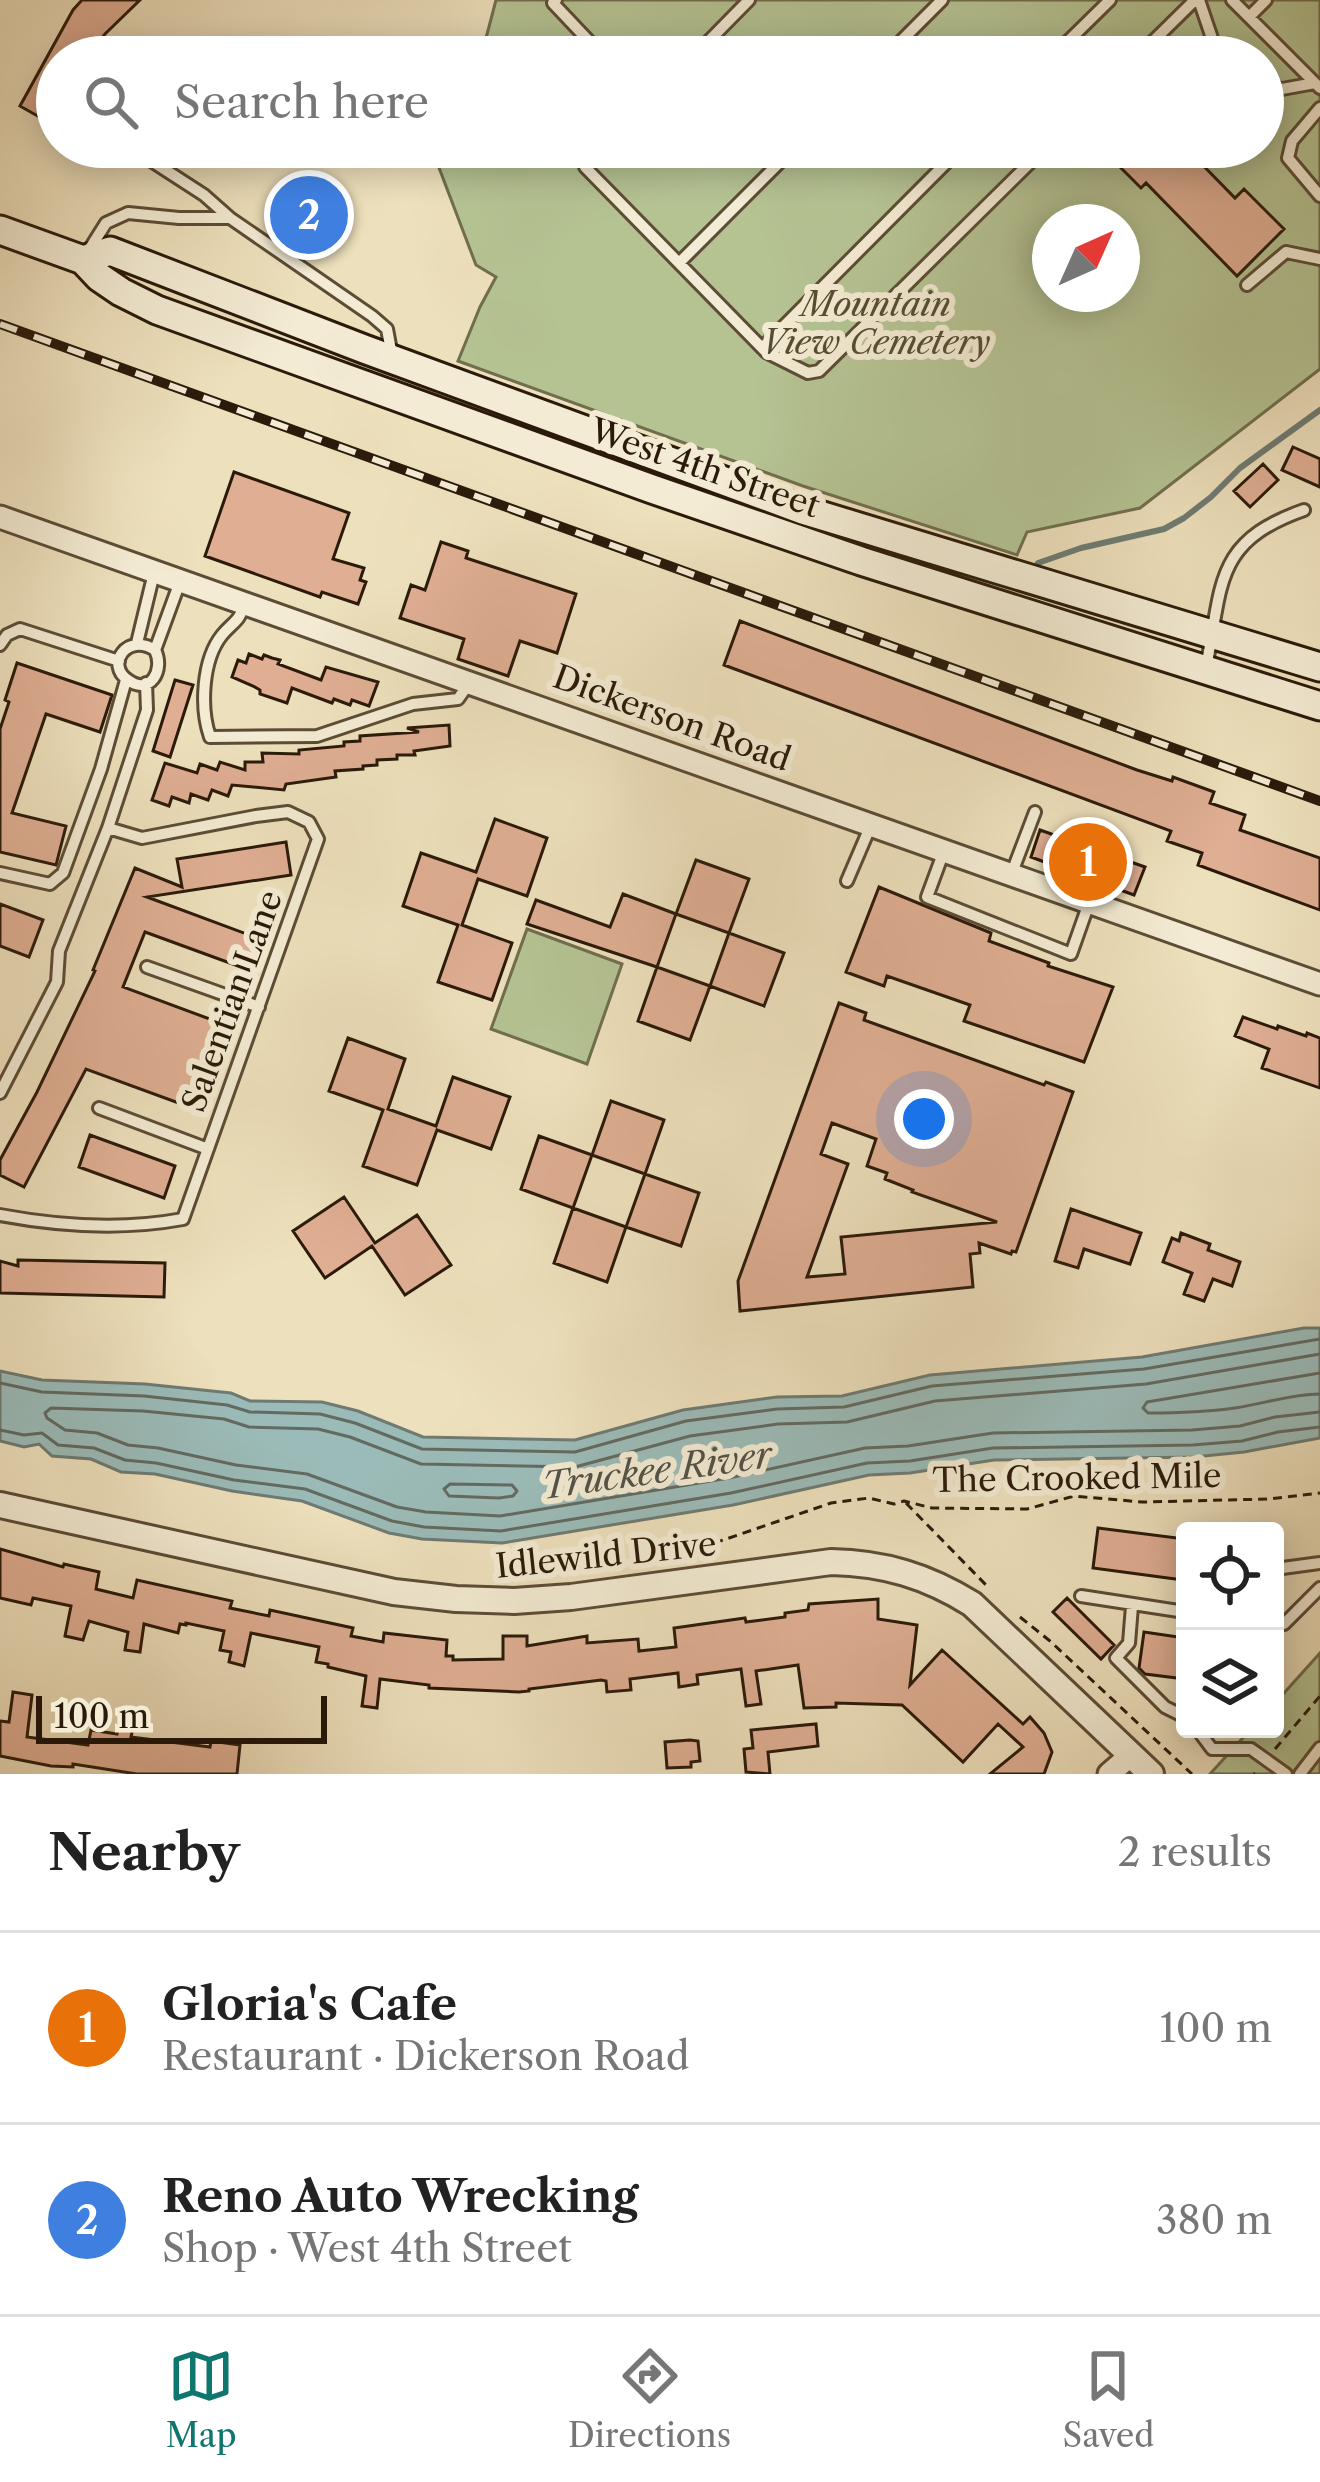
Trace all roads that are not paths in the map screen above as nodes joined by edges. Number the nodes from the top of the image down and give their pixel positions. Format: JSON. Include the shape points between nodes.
{"nodes":[{"id":1,"x":556,"y":0,"type":"edge"},
{"id":2,"x":749,"y":0,"type":"edge"},
{"id":3,"x":942,"y":0,"type":"edge"},
{"id":4,"x":1109,"y":0,"type":"edge"},
{"id":5,"x":1197,"y":0,"type":"edge"},
{"id":6,"x":1232,"y":0,"type":"edge"},
{"id":7,"x":1266,"y":0,"type":"edge"},
{"id":8,"x":1249,"y":17,"type":"junction"},
{"id":9,"x":584,"y":36,"type":"edge"},
{"id":10,"x":714,"y":36,"type":"edge"},
{"id":11,"x":906,"y":36,"type":"edge"},
{"id":12,"x":1073,"y":36,"type":"edge"},
{"id":13,"x":1159,"y":36,"type":"edge"},
{"id":14,"x":1211,"y":36,"type":"edge"},
{"id":15,"x":1268,"y":36,"type":"edge"},
{"id":16,"x":1284,"y":52,"type":"edge"},
{"id":17,"x":1317,"y":85,"type":"edge"},
{"id":18,"x":1284,"y":89,"type":"edge"},
{"id":19,"x":1320,"y":108,"type":"edge"},
{"id":20,"x":162,"y":168,"type":"edge"},
{"id":21,"x":586,"y":168,"type":"edge"},
{"id":22,"x":774,"y":168,"type":"edge"},
{"id":23,"x":941,"y":168,"type":"edge"},
{"id":24,"x":1025,"y":168,"type":"edge"},
{"id":25,"x":1320,"y":196,"type":"edge"},
{"id":26,"x":230,"y":218,"type":"junction"},
{"id":27,"x":0,"y":230,"type":"edge"},
{"id":28,"x":1320,"y":259,"type":"edge"},
{"id":29,"x":82,"y":260,"type":"junction"},
{"id":30,"x":679,"y":263,"type":"junction"},
{"id":31,"x":1247,"y":285,"type":"dead end"},
{"id":32,"x":762,"y":348,"type":"junction"},
{"id":33,"x":392,"y":359,"type":"junction"},
{"id":34,"x":1304,"y":510,"type":"dead end"},
{"id":35,"x":0,"y":517,"type":"edge"},
{"id":36,"x":155,"y":570,"type":"junction"},
{"id":37,"x":182,"y":579,"type":"junction"},
{"id":38,"x":244,"y":602,"type":"junction"},
{"id":39,"x":1213,"y":635,"type":"junction"},
{"id":40,"x":137,"y":643,"type":"junction"},
{"id":41,"x":0,"y":644,"type":"edge"},
{"id":42,"x":155,"y":650,"type":"junction"},
{"id":43,"x":119,"y":661,"type":"junction"},
{"id":44,"x":1320,"y":667,"type":"edge"},
{"id":45,"x":1205,"y":670,"type":"junction"},
{"id":46,"x":127,"y":680,"type":"junction"},
{"id":47,"x":470,"y":682,"type":"junction"},
{"id":48,"x":146,"y":683,"type":"junction"},
{"id":49,"x":1320,"y":706,"type":"edge"},
{"id":50,"x":1035,"y":812,"type":"dead end"},
{"id":51,"x":871,"y":825,"type":"junction"},
{"id":52,"x":108,"y":828,"type":"junction"},
{"id":53,"x":944,"y":851,"type":"junction"},
{"id":54,"x":0,"y":873,"type":"edge"},
{"id":55,"x":1011,"y":875,"type":"junction"},
{"id":56,"x":847,"y":881,"type":"dead end"},
{"id":57,"x":1089,"y":903,"type":"junction"},
{"id":58,"x":147,"y":967,"type":"dead end"},
{"id":59,"x":1320,"y":984,"type":"edge"},
{"id":60,"x":259,"y":1007,"type":"junction"},
{"id":61,"x":0,"y":1094,"type":"edge"},
{"id":62,"x":99,"y":1108,"type":"dead end"},
{"id":63,"x":208,"y":1149,"type":"junction"},
{"id":64,"x":0,"y":1215,"type":"edge"},
{"id":65,"x":0,"y":1505,"type":"edge"},
{"id":66,"x":1320,"y":1563,"type":"edge"},
{"id":67,"x":1284,"y":1568,"type":"edge"},
{"id":68,"x":1320,"y":1588,"type":"edge"},
{"id":69,"x":1081,"y":1597,"type":"dead end"},
{"id":70,"x":1132,"y":1606,"type":"junction"},
{"id":71,"x":1176,"y":1611,"type":"edge"},
{"id":72,"x":1284,"y":1624,"type":"edge"},
{"id":73,"x":1176,"y":1712,"type":"edge"},
{"id":74,"x":1204,"y":1738,"type":"edge"},
{"id":75,"x":1320,"y":1748,"type":"edge"},
{"id":76,"x":1131,"y":1755,"type":"junction"},
{"id":77,"x":1109,"y":1774,"type":"edge"},
{"id":78,"x":1151,"y":1774,"type":"edge"},
{"id":79,"x":1286,"y":1774,"type":"edge"},
{"id":80,"x":1300,"y":1774,"type":"edge"}],
"edges":[{"from":1,"to":9,"type":"lane"},
{"from":2,"to":10,"type":"lane"},
{"from":3,"to":11,"type":"lane"},
{"from":4,"to":12,"type":"lane"},
{"from":5,"to":13,"type":"lane"},
{"from":5,"to":14,"type":"lane"},
{"from":6,"to":8,"type":"lane"},
{"from":7,"to":8,"type":"lane"},
{"from":8,"to":15,"type":"lane"},
{"from":16,"to":17,"type":"lane"},
{"from":17,"to":18,"type":"lane"},
{"from":19,"to":25,"type":"lane","via":[[1288,158]]},
{"from":20,"to":26,"type":"lane"},
{"from":21,"to":30,"type":"lane"},
{"from":22,"to":30,"type":"lane"},
{"from":23,"to":32,"type":"lane"},
{"from":24,"to":32,"type":"lane","via":[[819,371]]},
{"from":26,"to":29,"type":"lane","via":[[128,213],[106,223]]},
{"from":26,"to":33,"type":"lane","via":[[387,329]]},
{"from":27,"to":29,"type":"main road","name":"West 4th Street"},
{"from":28,"to":31,"type":"lane","via":[[1286,252]]},
{"from":29,"to":33,"type":"main road","name":"West 4th Street","via":[[110,251]]},
{"from":29,"to":45,"type":"main road","name":"West 4th Street","via":[[157,310],[694,504]]},
{"from":30,"to":32,"type":"lane"},
{"from":33,"to":39,"type":"main road","name":"West 4th Street","via":[[802,510]]},
{"from":34,"to":39,"type":"lane","via":[[1240,547],[1219,591]]},
{"from":35,"to":36,"type":"street","name":"Dickerson Road"},
{"from":36,"to":37,"type":"street","name":"Dickerson Road"},
{"from":36,"to":40,"type":"lane"},
{"from":37,"to":38,"type":"street","name":"Dickerson Road"},
{"from":37,"to":42,"type":"lane"},
{"from":38,"to":47,"type":"street","name":"Dickerson Road"},
{"from":38,"to":47,"type":"lane","via":[[210,656],[210,737],[317,736],[413,704],[458,699]]},
{"from":39,"to":44,"type":"main road","name":"West 4th Street"},
{"from":39,"to":45,"type":"lane"},
{"from":40,"to":42,"type":"lane"},
{"from":40,"to":43,"type":"lane"},
{"from":41,"to":43,"type":"lane","via":[[20,629]]},
{"from":42,"to":48,"type":"lane","via":[[159,669]]},
{"from":43,"to":46,"type":"lane"},
{"from":45,"to":49,"type":"main road","name":"West 4th Street"},
{"from":46,"to":48,"type":"lane"},
{"from":46,"to":54,"type":"lane","via":[[63,873],[50,884]]},
{"from":47,"to":51,"type":"street","name":"Dickerson Road"},
{"from":48,"to":52,"type":"lane","via":[[147,710]]},
{"from":50,"to":55,"type":"lane"},
{"from":51,"to":53,"type":"street","name":"Dickerson Road"},
{"from":51,"to":56,"type":"lane"},
{"from":52,"to":60,"type":"lane","name":"Salentian Lane","via":[[142,838],[288,812],[309,822],[318,839]]},
{"from":52,"to":61,"type":"lane","via":[[59,951],[57,982]]},
{"from":53,"to":55,"type":"street","name":"Dickerson Road"},
{"from":53,"to":57,"type":"lane","via":[[927,896],[1071,954]]},
{"from":55,"to":57,"type":"street","name":"Dickerson Road"},
{"from":57,"to":59,"type":"street","name":"Dickerson Road"},
{"from":58,"to":60,"type":"lane"},
{"from":60,"to":63,"type":"lane","name":"Salentian Lane"},
{"from":62,"to":63,"type":"lane"},
{"from":63,"to":64,"type":"lane","name":"Salentian Lane","via":[[184,1219],[44,1223]]},
{"from":65,"to":76,"type":"street","name":"Idlewild Drive","via":[[456,1599],[572,1597],[831,1562],[893,1568],[972,1604]]},
{"from":66,"to":67,"type":"lane"},
{"from":68,"to":72,"type":"lane"},
{"from":69,"to":70,"type":"lane"},
{"from":70,"to":71,"type":"lane"},
{"from":70,"to":73,"type":"lane","via":[[1129,1643],[1116,1658]]},
{"from":74,"to":79,"type":"lane","via":[[1212,1749],[1251,1749]]},
{"from":75,"to":80,"type":"lane"},
{"from":76,"to":77,"type":"street"},
{"from":76,"to":78,"type":"street","name":"Idlewild Drive"}]}
